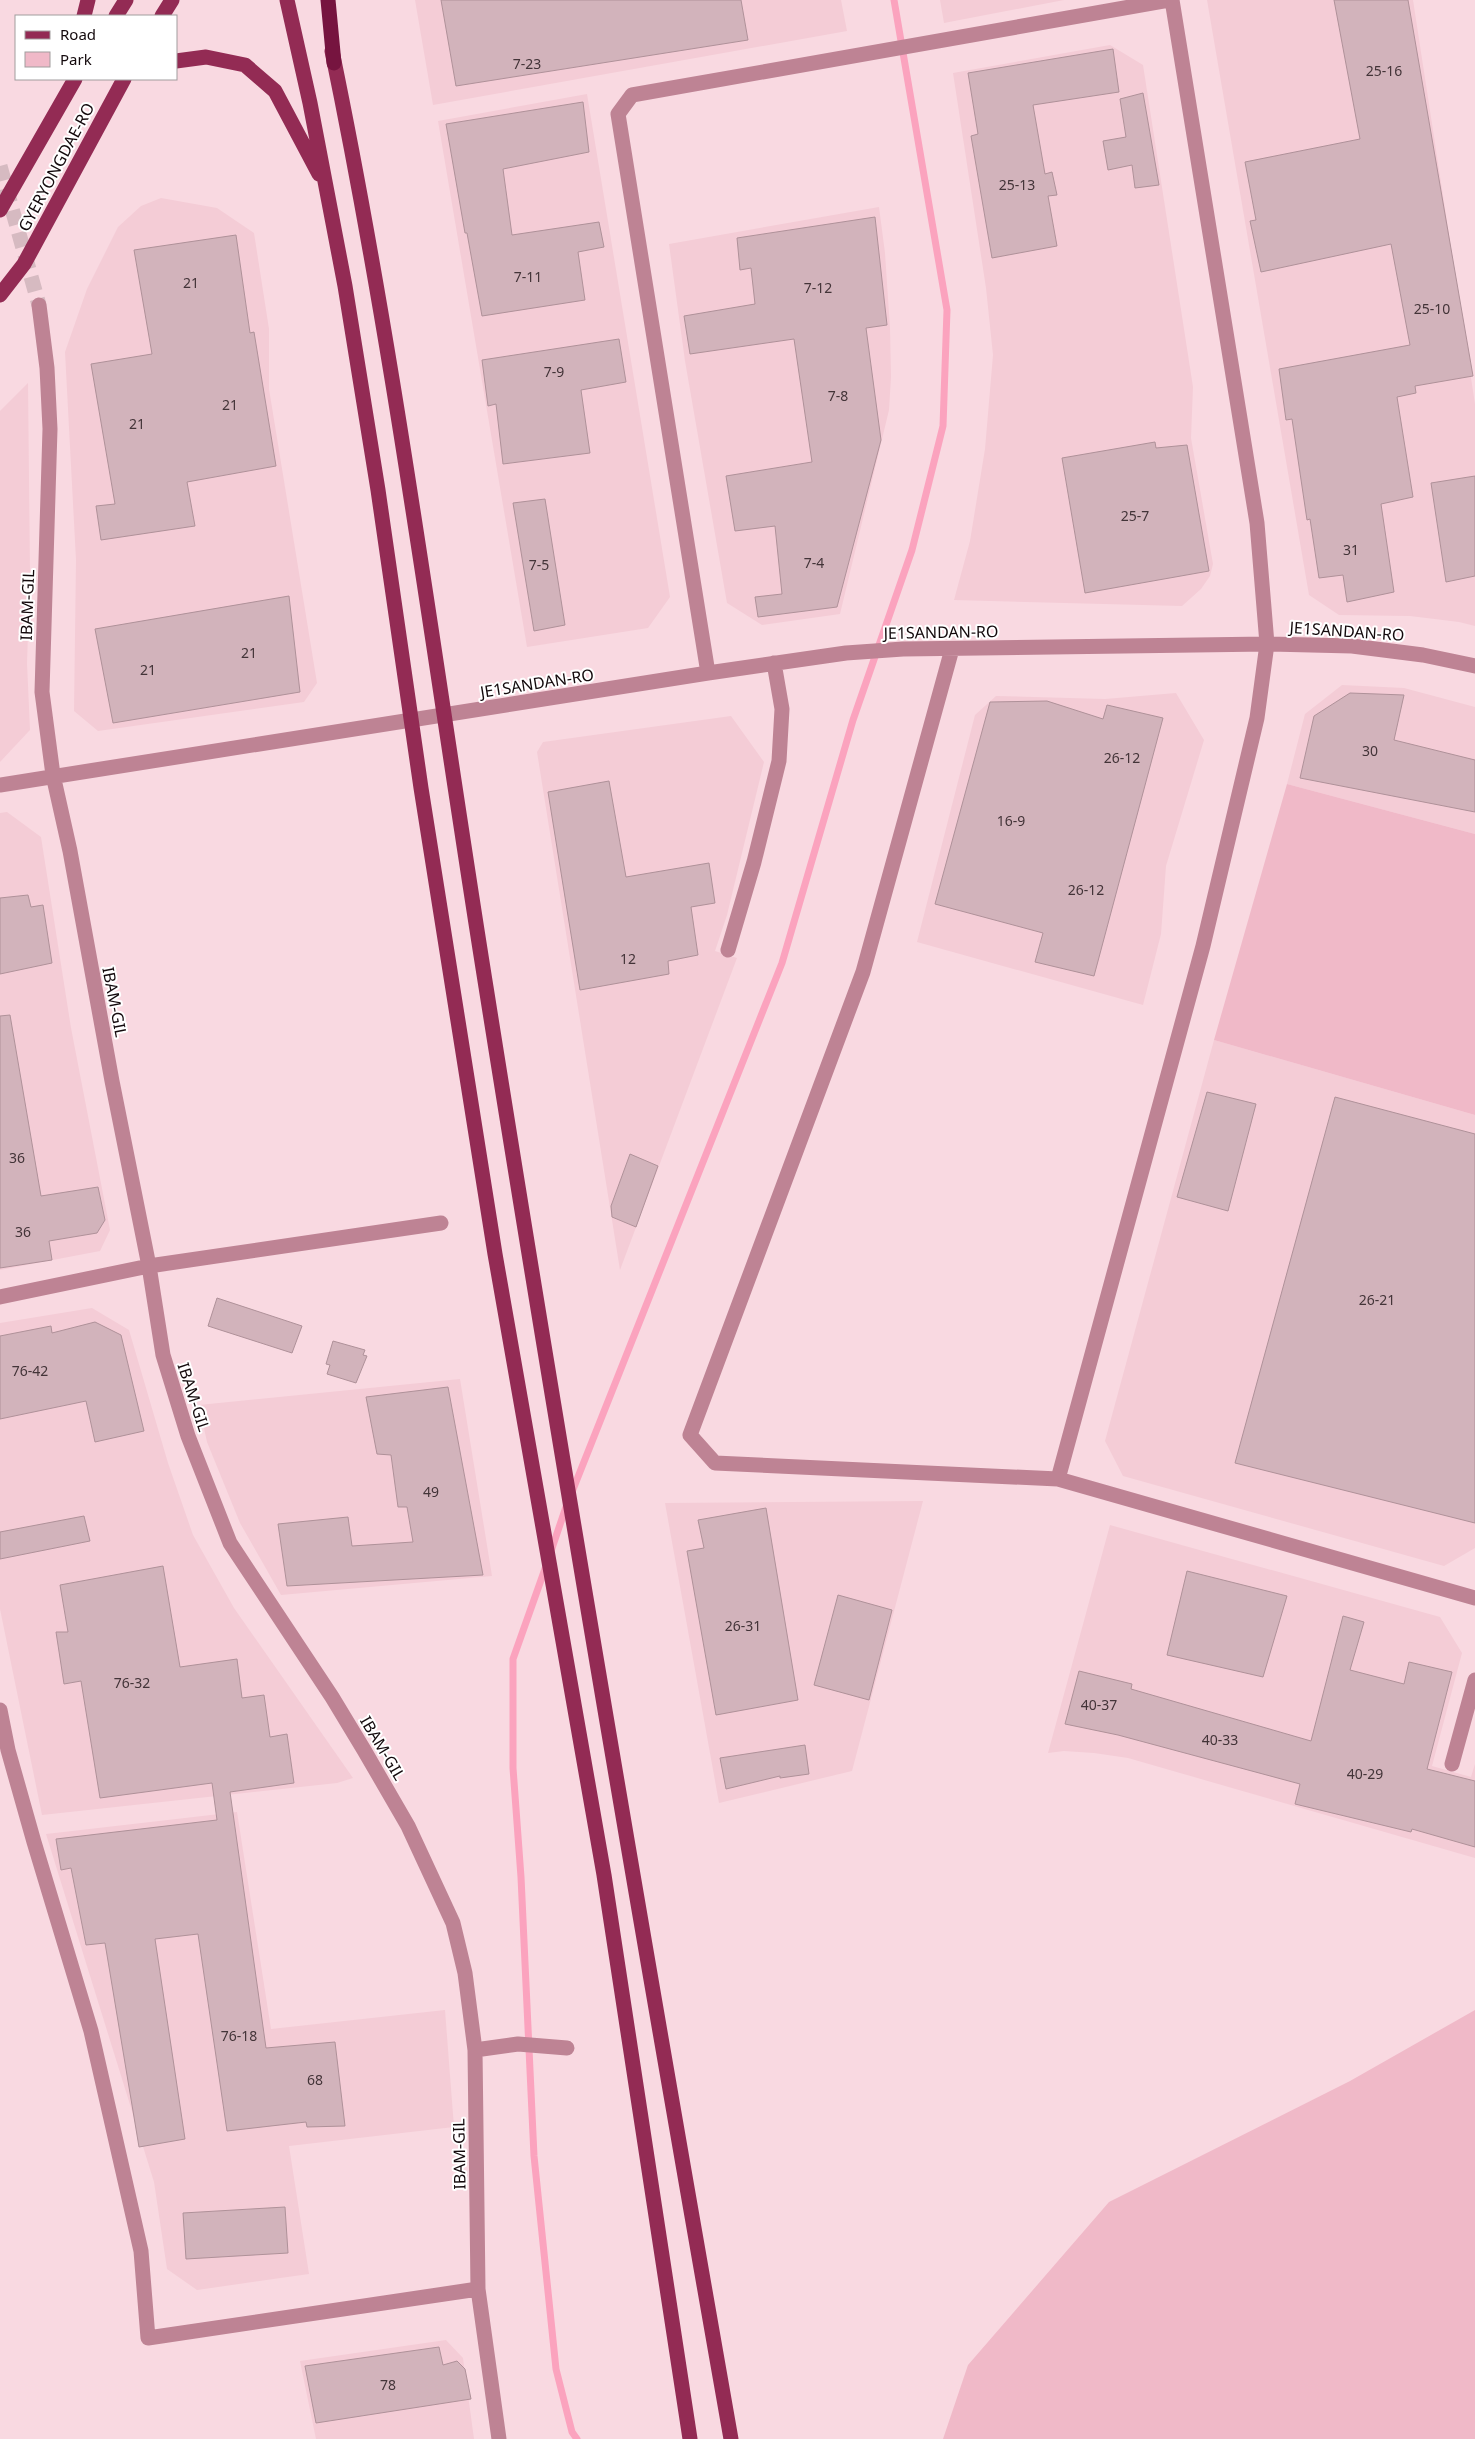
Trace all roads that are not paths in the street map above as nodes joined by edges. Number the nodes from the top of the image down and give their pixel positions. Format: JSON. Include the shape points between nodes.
{"nodes":[{"id":1,"x":88,"y":0,"type":"edge"},
{"id":2,"x":126,"y":0,"type":"edge"},
{"id":3,"x":172,"y":0,"type":"edge"},
{"id":4,"x":287,"y":0,"type":"edge"},
{"id":5,"x":321,"y":0,"type":"edge"},
{"id":6,"x":328,"y":0,"type":"edge"},
{"id":7,"x":1170,"y":0,"type":"edge"},
{"id":8,"x":84,"y":15,"type":"edge"},
{"id":9,"x":117,"y":15,"type":"edge"},
{"id":10,"x":163,"y":15,"type":"edge"},
{"id":11,"x":178,"y":61,"type":"edge"},
{"id":12,"x":334,"y":63,"type":"junction"},
{"id":13,"x":67,"y":80,"type":"edge"},
{"id":14,"x":74,"y":80,"type":"edge"},
{"id":15,"x":121,"y":83,"type":"edge"},
{"id":16,"x":62,"y":99,"type":"junction"},
{"id":17,"x":327,"y":191,"type":"junction"},
{"id":18,"x":0,"y":210,"type":"edge"},
{"id":19,"x":0,"y":295,"type":"edge"},
{"id":20,"x":39,"y":305,"type":"tunnel mouth"},
{"id":21,"x":1267,"y":644,"type":"junction"},
{"id":22,"x":952,"y":649,"type":"junction"},
{"id":23,"x":774,"y":663,"type":"junction"},
{"id":24,"x":1475,"y":666,"type":"edge"},
{"id":25,"x":708,"y":672,"type":"junction"},
{"id":26,"x":443,"y":716,"type":"junction"},
{"id":27,"x":411,"y":721,"type":"junction"},
{"id":28,"x":53,"y":775,"type":"junction"},
{"id":29,"x":0,"y":785,"type":"edge"},
{"id":30,"x":728,"y":950,"type":"dead end"},
{"id":31,"x":442,"y":1223,"type":"dead end"},
{"id":32,"x":149,"y":1266,"type":"junction"},
{"id":33,"x":0,"y":1297,"type":"edge"},
{"id":34,"x":1058,"y":1479,"type":"junction"},
{"id":35,"x":1475,"y":1598,"type":"edge"},
{"id":36,"x":1475,"y":1680,"type":"edge"},
{"id":37,"x":0,"y":1710,"type":"edge"},
{"id":38,"x":1452,"y":1764,"type":"dead end"},
{"id":39,"x":567,"y":2048,"type":"dead end"},
{"id":40,"x":476,"y":2050,"type":"junction"},
{"id":41,"x":478,"y":2289,"type":"junction"},
{"id":42,"x":499,"y":2439,"type":"edge"},
{"id":43,"x":690,"y":2439,"type":"edge"},
{"id":44,"x":731,"y":2439,"type":"edge"}],
"edges":[{"from":1,"to":8,"type":"main road"},
{"from":2,"to":9,"type":"main road"},
{"from":3,"to":10,"type":"main road"},
{"from":4,"to":17,"type":"main road"},
{"from":5,"to":12,"type":"main road"},
{"from":6,"to":12,"type":"highway"},
{"from":7,"to":21,"type":"street","via":[[1258,523]]},
{"from":7,"to":25,"type":"street","via":[[632,94],[618,114]]},
{"from":11,"to":17,"type":"main road","via":[[206,57],[245,65],[275,91]]},
{"from":12,"to":26,"type":"main road","via":[[398,410]]},
{"from":13,"to":16,"type":"main road"},
{"from":14,"to":16,"type":"main road","name":"GYERYONGDAE-RO"},
{"from":15,"to":19,"type":"main road","name":"GYERYONGDAE-RO","via":[[24,264]]},
{"from":16,"to":18,"type":"main road","name":"GYERYONGDAE-RO"},
{"from":17,"to":27,"type":"main road","via":[[378,490]]},
{"from":20,"to":28,"type":"street","name":"IBAM-GIL","via":[[50,429],[42,692]]},
{"from":21,"to":22,"type":"street","name":"JE1SANDAN-RO"},
{"from":21,"to":24,"type":"street","name":"JE1SANDAN-RO","via":[[1352,646],[1423,655]]},
{"from":21,"to":34,"type":"street","via":[[1257,718],[1203,946]]},
{"from":22,"to":23,"type":"street","name":"JE1SANDAN-RO","via":[[846,653]]},
{"from":22,"to":34,"type":"street","via":[[863,972],[690,1435],[715,1464]]},
{"from":23,"to":25,"type":"street","name":"JE1SANDAN-RO"},
{"from":23,"to":30,"type":"street","via":[[782,709],[779,761]]},
{"from":25,"to":26,"type":"street","name":"JE1SANDAN-RO"},
{"from":26,"to":27,"type":"street","name":"JE1SANDAN-RO"},
{"from":26,"to":44,"type":"main road","via":[[584,1590]]},
{"from":27,"to":28,"type":"street","name":"JE1SANDAN-RO"},
{"from":27,"to":43,"type":"main road","via":[[495,1254],[604,1875]]},
{"from":28,"to":29,"type":"street","name":"JE1SANDAN-RO"},
{"from":28,"to":32,"type":"street","name":"IBAM-GIL"},
{"from":31,"to":32,"type":"street"},
{"from":32,"to":33,"type":"street"},
{"from":32,"to":40,"type":"street","name":"IBAM-GIL","via":[[163,1355],[188,1436],[230,1543],[332,1697],[408,1826],[433,1877],[453,1923],[465,1973]]},
{"from":34,"to":35,"type":"street"},
{"from":36,"to":38,"type":"street"},
{"from":37,"to":41,"type":"street","via":[[34,1842],[91,2031],[141,2251],[148,2338]]},
{"from":39,"to":40,"type":"street","via":[[518,2044]]},
{"from":40,"to":41,"type":"street","name":"IBAM-GIL"},
{"from":41,"to":42,"type":"street","name":"IBAM-GIL"}]}
